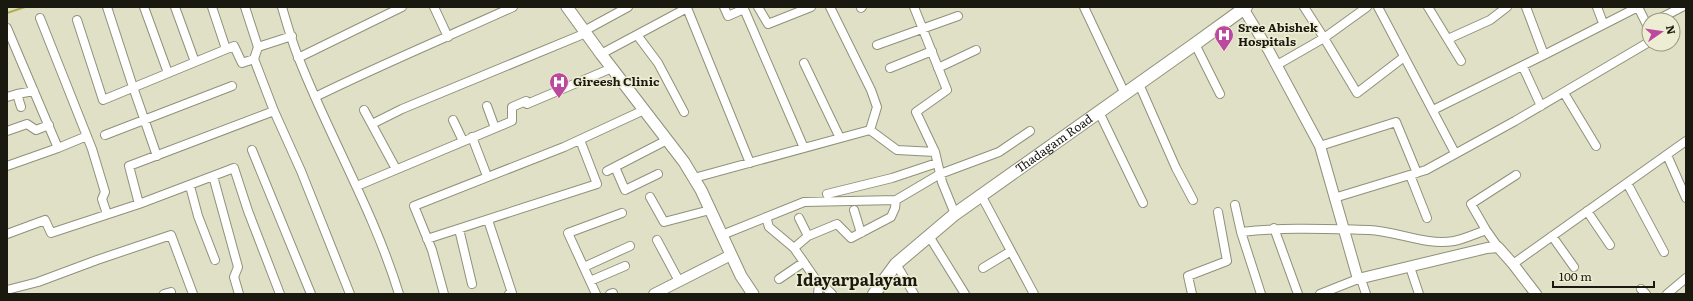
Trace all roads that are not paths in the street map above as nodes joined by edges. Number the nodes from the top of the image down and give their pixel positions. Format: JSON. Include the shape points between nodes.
{"nodes":[{"id":1,"x":108,"y":7,"type":"edge"},
{"id":2,"x":144,"y":7,"type":"edge"},
{"id":3,"x":175,"y":7,"type":"edge"},
{"id":4,"x":212,"y":7,"type":"edge"},
{"id":5,"x":245,"y":7,"type":"edge"},
{"id":6,"x":282,"y":7,"type":"edge"},
{"id":7,"x":402,"y":7,"type":"edge"},
{"id":8,"x":434,"y":7,"type":"edge"},
{"id":9,"x":513,"y":7,"type":"edge"},
{"id":10,"x":567,"y":7,"type":"edge"},
{"id":11,"x":628,"y":7,"type":"edge"},
{"id":12,"x":688,"y":7,"type":"edge"},
{"id":13,"x":724,"y":7,"type":"edge"},
{"id":14,"x":758,"y":7,"type":"edge"},
{"id":15,"x":811,"y":7,"type":"edge"},
{"id":16,"x":830,"y":7,"type":"edge"},
{"id":17,"x":914,"y":7,"type":"edge"},
{"id":18,"x":1084,"y":7,"type":"edge"},
{"id":19,"x":1244,"y":7,"type":"edge"},
{"id":20,"x":1304,"y":7,"type":"edge"},
{"id":21,"x":1367,"y":7,"type":"edge"},
{"id":22,"x":1378,"y":7,"type":"edge"},
{"id":23,"x":1428,"y":7,"type":"edge"},
{"id":24,"x":1507,"y":7,"type":"edge"},
{"id":25,"x":1526,"y":7,"type":"edge"},
{"id":26,"x":1597,"y":7,"type":"edge"},
{"id":27,"x":1638,"y":7,"type":"edge"},
{"id":28,"x":1682,"y":7,"type":"edge"},
{"id":29,"x":745,"y":8,"type":"edge"},
{"id":30,"x":1672,"y":12,"type":"edge"},
{"id":31,"x":958,"y":16,"type":"dead end"},
{"id":32,"x":40,"y":18,"type":"dead end"},
{"id":33,"x":77,"y":20,"type":"dead end"},
{"id":34,"x":1603,"y":23,"type":"junction"},
{"id":35,"x":7,"y":28,"type":"edge"},
{"id":36,"x":923,"y":28,"type":"junction"},
{"id":37,"x":585,"y":32,"type":"junction"},
{"id":38,"x":637,"y":35,"type":"junction"},
{"id":39,"x":292,"y":36,"type":"junction"},
{"id":40,"x":448,"y":37,"type":"junction"},
{"id":41,"x":1324,"y":38,"type":"junction"},
{"id":42,"x":1448,"y":39,"type":"junction"},
{"id":43,"x":1196,"y":44,"type":"junction"},
{"id":44,"x":877,"y":45,"type":"dead end"},
{"id":45,"x":258,"y":47,"type":"junction"},
{"id":46,"x":1641,"y":47,"type":"edge"},
{"id":47,"x":226,"y":49,"type":"junction"},
{"id":48,"x":976,"y":50,"type":"dead end"},
{"id":49,"x":932,"y":51,"type":"junction"},
{"id":50,"x":601,"y":54,"type":"junction"},
{"id":51,"x":1544,"y":55,"type":"junction"},
{"id":52,"x":1404,"y":57,"type":"junction"},
{"id":53,"x":254,"y":58,"type":"junction"},
{"id":54,"x":298,"y":58,"type":"junction"},
{"id":55,"x":1461,"y":61,"type":"dead end"},
{"id":56,"x":195,"y":62,"type":"junction"},
{"id":57,"x":804,"y":63,"type":"dead end"},
{"id":58,"x":1277,"y":65,"type":"junction"},
{"id":59,"x":1523,"y":67,"type":"junction"},
{"id":60,"x":612,"y":68,"type":"junction"},
{"id":61,"x":890,"y":68,"type":"dead end"},
{"id":62,"x":938,"y":68,"type":"junction"},
{"id":63,"x":168,"y":73,"type":"junction"},
{"id":64,"x":1139,"y":84,"type":"junction"},
{"id":65,"x":232,"y":86,"type":"dead end"},
{"id":66,"x":133,"y":87,"type":"junction"},
{"id":67,"x":34,"y":91,"type":"junction"},
{"id":68,"x":1564,"y":93,"type":"junction"},
{"id":69,"x":17,"y":94,"type":"junction"},
{"id":70,"x":1125,"y":94,"type":"junction"},
{"id":71,"x":1220,"y":94,"type":"dead end"},
{"id":72,"x":7,"y":97,"type":"edge"},
{"id":73,"x":315,"y":97,"type":"junction"},
{"id":74,"x":487,"y":106,"type":"dead end"},
{"id":75,"x":1541,"y":106,"type":"junction"},
{"id":76,"x":21,"y":107,"type":"dead end"},
{"id":77,"x":364,"y":110,"type":"dead end"},
{"id":78,"x":644,"y":110,"type":"junction"},
{"id":79,"x":1433,"y":110,"type":"junction"},
{"id":80,"x":274,"y":111,"type":"junction"},
{"id":81,"x":684,"y":112,"type":"dead end"},
{"id":82,"x":1099,"y":112,"type":"junction"},
{"id":83,"x":453,"y":120,"type":"dead end"},
{"id":84,"x":144,"y":121,"type":"junction"},
{"id":85,"x":372,"y":124,"type":"junction"},
{"id":86,"x":49,"y":125,"type":"junction"},
{"id":87,"x":495,"y":128,"type":"junction"},
{"id":88,"x":870,"y":130,"type":"junction"},
{"id":89,"x":7,"y":131,"type":"edge"},
{"id":90,"x":1030,"y":131,"type":"dead end"},
{"id":91,"x":106,"y":135,"type":"dead end"},
{"id":92,"x":87,"y":136,"type":"junction"},
{"id":93,"x":472,"y":137,"type":"junction"},
{"id":94,"x":840,"y":138,"type":"junction"},
{"id":95,"x":580,"y":140,"type":"junction"},
{"id":96,"x":667,"y":140,"type":"junction"},
{"id":97,"x":463,"y":141,"type":"junction"},
{"id":98,"x":1686,"y":141,"type":"edge"},
{"id":99,"x":1320,"y":146,"type":"junction"},
{"id":100,"x":1596,"y":146,"type":"dead end"},
{"id":101,"x":58,"y":148,"type":"junction"},
{"id":102,"x":804,"y":148,"type":"junction"},
{"id":103,"x":252,"y":150,"type":"dead end"},
{"id":104,"x":935,"y":152,"type":"junction"},
{"id":105,"x":1455,"y":153,"type":"junction"},
{"id":106,"x":1667,"y":155,"type":"junction"},
{"id":107,"x":157,"y":156,"type":"junction"},
{"id":108,"x":750,"y":163,"type":"junction"},
{"id":109,"x":938,"y":163,"type":"junction"},
{"id":110,"x":7,"y":166,"type":"edge"},
{"id":111,"x":615,"y":167,"type":"junction"},
{"id":112,"x":396,"y":170,"type":"junction"},
{"id":113,"x":607,"y":171,"type":"dead end"},
{"id":114,"x":658,"y":174,"type":"dead end"},
{"id":115,"x":940,"y":174,"type":"junction"},
{"id":116,"x":1414,"y":174,"type":"junction"},
{"id":117,"x":1516,"y":174,"type":"dead end"},
{"id":118,"x":213,"y":176,"type":"junction"},
{"id":119,"x":487,"y":176,"type":"junction"},
{"id":120,"x":694,"y":178,"type":"junction"},
{"id":121,"x":1628,"y":183,"type":"junction"},
{"id":122,"x":190,"y":186,"type":"junction"},
{"id":123,"x":357,"y":186,"type":"junction"},
{"id":124,"x":827,"y":194,"type":"dead end"},
{"id":125,"x":981,"y":195,"type":"junction"},
{"id":126,"x":650,"y":197,"type":"dead end"},
{"id":127,"x":1334,"y":198,"type":"junction"},
{"id":128,"x":1686,"y":198,"type":"edge"},
{"id":129,"x":896,"y":200,"type":"junction"},
{"id":130,"x":1193,"y":200,"type":"dead end"},
{"id":131,"x":1143,"y":203,"type":"dead end"},
{"id":132,"x":139,"y":204,"type":"junction"},
{"id":133,"x":1235,"y":205,"type":"dead end"},
{"id":134,"x":710,"y":210,"type":"junction"},
{"id":135,"x":854,"y":210,"type":"dead end"},
{"id":136,"x":1587,"y":211,"type":"junction"},
{"id":137,"x":1218,"y":212,"type":"dead end"},
{"id":138,"x":622,"y":213,"type":"dead end"},
{"id":139,"x":107,"y":214,"type":"junction"},
{"id":140,"x":955,"y":214,"type":"junction"},
{"id":141,"x":766,"y":217,"type":"junction"},
{"id":142,"x":799,"y":218,"type":"dead end"},
{"id":143,"x":1427,"y":218,"type":"dead end"},
{"id":144,"x":488,"y":220,"type":"junction"},
{"id":145,"x":1274,"y":228,"type":"junction"},
{"id":146,"x":459,"y":229,"type":"junction"},
{"id":147,"x":1344,"y":230,"type":"junction"},
{"id":148,"x":1486,"y":230,"type":"junction"},
{"id":149,"x":1241,"y":232,"type":"junction"},
{"id":150,"x":861,"y":233,"type":"junction"},
{"id":151,"x":7,"y":234,"type":"edge"},
{"id":152,"x":722,"y":234,"type":"junction"},
{"id":153,"x":808,"y":236,"type":"junction"},
{"id":154,"x":929,"y":236,"type":"junction"},
{"id":155,"x":1552,"y":236,"type":"junction"},
{"id":156,"x":427,"y":239,"type":"junction"},
{"id":157,"x":657,"y":240,"type":"dead end"},
{"id":158,"x":1610,"y":245,"type":"dead end"},
{"id":159,"x":630,"y":246,"type":"dead end"},
{"id":160,"x":1498,"y":247,"type":"junction"},
{"id":161,"x":794,"y":248,"type":"junction"},
{"id":162,"x":1011,"y":251,"type":"junction"},
{"id":163,"x":1664,"y":252,"type":"dead end"},
{"id":164,"x":731,"y":255,"type":"junction"},
{"id":165,"x":215,"y":260,"type":"dead end"},
{"id":166,"x":804,"y":262,"type":"junction"},
{"id":167,"x":896,"y":264,"type":"junction"},
{"id":168,"x":1513,"y":264,"type":"junction"},
{"id":169,"x":625,"y":266,"type":"dead end"},
{"id":170,"x":584,"y":267,"type":"junction"},
{"id":171,"x":1410,"y":267,"type":"junction"},
{"id":172,"x":1574,"y":267,"type":"dead end"},
{"id":173,"x":983,"y":268,"type":"dead end"},
{"id":174,"x":1686,"y":278,"type":"edge"},
{"id":175,"x":779,"y":279,"type":"dead end"},
{"id":176,"x":1359,"y":279,"type":"junction"},
{"id":177,"x":590,"y":281,"type":"junction"},
{"id":178,"x":679,"y":281,"type":"junction"},
{"id":179,"x":472,"y":284,"type":"dead end"},
{"id":180,"x":819,"y":284,"type":"junction"},
{"id":181,"x":7,"y":290,"type":"edge"},
{"id":182,"x":193,"y":294,"type":"edge"},
{"id":183,"x":239,"y":294,"type":"edge"},
{"id":184,"x":280,"y":294,"type":"edge"},
{"id":185,"x":311,"y":294,"type":"edge"},
{"id":186,"x":350,"y":294,"type":"edge"},
{"id":187,"x":399,"y":294,"type":"edge"},
{"id":188,"x":444,"y":294,"type":"edge"},
{"id":189,"x":509,"y":294,"type":"edge"},
{"id":190,"x":596,"y":294,"type":"edge"},
{"id":191,"x":654,"y":294,"type":"edge"},
{"id":192,"x":753,"y":294,"type":"edge"},
{"id":193,"x":818,"y":294,"type":"edge"},
{"id":194,"x":832,"y":294,"type":"edge"},
{"id":195,"x":874,"y":294,"type":"edge"},
{"id":196,"x":914,"y":294,"type":"edge"},
{"id":197,"x":965,"y":294,"type":"edge"},
{"id":198,"x":1034,"y":294,"type":"edge"},
{"id":199,"x":1192,"y":294,"type":"edge"},
{"id":200,"x":1261,"y":294,"type":"edge"},
{"id":201,"x":1298,"y":294,"type":"edge"},
{"id":202,"x":1320,"y":294,"type":"edge"},
{"id":203,"x":1366,"y":294,"type":"edge"},
{"id":204,"x":1419,"y":294,"type":"edge"},
{"id":205,"x":1536,"y":294,"type":"edge"},
{"id":206,"x":1667,"y":294,"type":"edge"}],
"edges":[{"from":1,"to":66,"type":"street"},
{"from":2,"to":63,"type":"street"},
{"from":3,"to":56,"type":"street"},
{"from":4,"to":47,"type":"street"},
{"from":5,"to":45,"type":"street"},
{"from":6,"to":39,"type":"street"},
{"from":7,"to":54,"type":"street"},
{"from":8,"to":40,"type":"street"},
{"from":9,"to":40,"type":"street"},
{"from":10,"to":37,"type":"main road"},
{"from":11,"to":37,"type":"street"},
{"from":12,"to":38,"type":"street"},
{"from":12,"to":108,"type":"street"},
{"from":13,"to":29,"type":"street","via":[[728,16]]},
{"from":14,"to":15,"type":"street","via":[[768,24]]},
{"from":16,"to":88,"type":"street","via":[[877,107]]},
{"from":17,"to":36,"type":"street"},
{"from":18,"to":70,"type":"street"},
{"from":19,"to":43,"type":"main road","name":"Thadagam Road"},
{"from":19,"to":58,"type":"street"},
{"from":20,"to":41,"type":"street"},
{"from":21,"to":41,"type":"street"},
{"from":22,"to":52,"type":"street"},
{"from":23,"to":42,"type":"street"},
{"from":24,"to":42,"type":"street","via":[[1490,20]]},
{"from":25,"to":51,"type":"street"},
{"from":26,"to":34,"type":"street"},
{"from":27,"to":34,"type":"street"},
{"from":28,"to":30,"type":"street"},
{"from":29,"to":102,"type":"street"},
{"from":31,"to":36,"type":"street"},
{"from":32,"to":92,"type":"street"},
{"from":33,"to":66,"type":"street","via":[[103,100]]},
{"from":34,"to":51,"type":"street"},
{"from":35,"to":67,"type":"street"},
{"from":36,"to":44,"type":"street"},
{"from":36,"to":49,"type":"street"},
{"from":37,"to":50,"type":"main road"},
{"from":37,"to":85,"type":"street"},
{"from":38,"to":50,"type":"street"},
{"from":38,"to":81,"type":"street","via":[[658,63]]},
{"from":39,"to":45,"type":"street"},
{"from":39,"to":54,"type":"street"},
{"from":40,"to":73,"type":"street"},
{"from":41,"to":52,"type":"street","via":[[1356,93]]},
{"from":41,"to":58,"type":"street"},
{"from":42,"to":55,"type":"street"},
{"from":43,"to":64,"type":"main road","name":"Thadagam Road"},
{"from":43,"to":71,"type":"street"},
{"from":45,"to":53,"type":"street"},
{"from":46,"to":68,"type":"street"},
{"from":47,"to":53,"type":"street","via":[[234,46],[242,63]]},
{"from":47,"to":56,"type":"street"},
{"from":48,"to":62,"type":"street"},
{"from":49,"to":61,"type":"street"},
{"from":49,"to":62,"type":"street"},
{"from":50,"to":60,"type":"main road"},
{"from":51,"to":59,"type":"street"},
{"from":52,"to":79,"type":"street"},
{"from":53,"to":80,"type":"street"},
{"from":54,"to":73,"type":"street"},
{"from":56,"to":63,"type":"street"},
{"from":57,"to":94,"type":"street"},
{"from":58,"to":99,"type":"street"},
{"from":59,"to":75,"type":"street"},
{"from":59,"to":79,"type":"street"},
{"from":60,"to":78,"type":"main road"},
{"from":60,"to":87,"type":"street","via":[[527,104],[526,101],[512,107],[512,121]]},
{"from":62,"to":104,"type":"street","via":[[947,90],[916,112]]},
{"from":63,"to":66,"type":"street"},
{"from":64,"to":70,"type":"main road","name":"Thadagam Road"},
{"from":64,"to":130,"type":"street"},
{"from":65,"to":84,"type":"street"},
{"from":66,"to":84,"type":"street"},
{"from":67,"to":69,"type":"street"},
{"from":67,"to":86,"type":"street"},
{"from":68,"to":75,"type":"street"},
{"from":68,"to":100,"type":"street"},
{"from":69,"to":72,"type":"street"},
{"from":69,"to":76,"type":"street"},
{"from":70,"to":82,"type":"main road","name":"Thadagam Road"},
{"from":73,"to":123,"type":"street"},
{"from":74,"to":87,"type":"street"},
{"from":75,"to":105,"type":"street"},
{"from":77,"to":85,"type":"street"},
{"from":78,"to":95,"type":"street"},
{"from":78,"to":96,"type":"main road"},
{"from":79,"to":105,"type":"street"},
{"from":80,"to":107,"type":"street"},
{"from":80,"to":186,"type":"street"},
{"from":82,"to":125,"type":"main road","name":"Thadagam Road"},
{"from":82,"to":131,"type":"street"},
{"from":83,"to":97,"type":"street"},
{"from":84,"to":91,"type":"street"},
{"from":84,"to":107,"type":"street"},
{"from":85,"to":112,"type":"street"},
{"from":86,"to":89,"type":"street","via":[[36,130],[27,124]]},
{"from":86,"to":101,"type":"street"},
{"from":87,"to":93,"type":"street"},
{"from":88,"to":94,"type":"street"},
{"from":88,"to":104,"type":"street","via":[[897,150]]},
{"from":90,"to":115,"type":"street","via":[[999,152]]},
{"from":92,"to":101,"type":"street"},
{"from":92,"to":139,"type":"street","via":[[105,192],[102,199]]},
{"from":93,"to":97,"type":"street"},
{"from":93,"to":119,"type":"street"},
{"from":94,"to":102,"type":"street"},
{"from":95,"to":119,"type":"street"},
{"from":95,"to":144,"type":"street","via":[[597,184]]},
{"from":96,"to":111,"type":"street"},
{"from":96,"to":120,"type":"main road"},
{"from":97,"to":112,"type":"street"},
{"from":98,"to":106,"type":"street"},
{"from":99,"to":116,"type":"street","via":[[1396,122]]},
{"from":99,"to":127,"type":"street"},
{"from":101,"to":110,"type":"street"},
{"from":102,"to":108,"type":"street"},
{"from":103,"to":185,"type":"street"},
{"from":104,"to":109,"type":"street"},
{"from":105,"to":116,"type":"street"},
{"from":106,"to":121,"type":"street"},
{"from":106,"to":128,"type":"street"},
{"from":107,"to":132,"type":"street","via":[[129,166]]},
{"from":108,"to":120,"type":"street"},
{"from":109,"to":115,"type":"street"},
{"from":109,"to":124,"type":"street","via":[[892,178]]},
{"from":111,"to":113,"type":"street"},
{"from":111,"to":114,"type":"street","via":[[625,190]]},
{"from":112,"to":123,"type":"street"},
{"from":115,"to":129,"type":"street"},
{"from":115,"to":140,"type":"street"},
{"from":116,"to":127,"type":"street"},
{"from":116,"to":143,"type":"street"},
{"from":117,"to":148,"type":"street","via":[[1471,204]]},
{"from":118,"to":122,"type":"street"},
{"from":118,"to":183,"type":"street","via":[[238,268],[234,277]]},
{"from":118,"to":184,"type":"street","via":[[234,168]]},
{"from":119,"to":156,"type":"street","via":[[414,206]]},
{"from":120,"to":134,"type":"main road"},
{"from":121,"to":136,"type":"street"},
{"from":121,"to":163,"type":"street"},
{"from":122,"to":132,"type":"street"},
{"from":122,"to":165,"type":"street","via":[[198,216]]},
{"from":123,"to":187,"type":"street","via":[[378,234]]},
{"from":125,"to":140,"type":"main road","name":"Thadagam Road"},
{"from":125,"to":162,"type":"street"},
{"from":126,"to":134,"type":"street","via":[[664,222]]},
{"from":127,"to":147,"type":"street"},
{"from":129,"to":141,"type":"street","via":[[804,202]]},
{"from":129,"to":150,"type":"street","via":[[891,217]]},
{"from":132,"to":139,"type":"street"},
{"from":133,"to":149,"type":"street"},
{"from":134,"to":152,"type":"main road"},
{"from":135,"to":150,"type":"street"},
{"from":136,"to":155,"type":"street"},
{"from":136,"to":158,"type":"street"},
{"from":137,"to":199,"type":"street","via":[[1227,261],[1188,276]]},
{"from":138,"to":170,"type":"street","via":[[568,233]]},
{"from":139,"to":151,"type":"street","via":[[51,233],[45,220]]},
{"from":140,"to":154,"type":"main road","name":"Thadagam Road"},
{"from":141,"to":152,"type":"street"},
{"from":141,"to":161,"type":"street","via":[[769,227]]},
{"from":142,"to":153,"type":"street"},
{"from":144,"to":146,"type":"street"},
{"from":144,"to":189,"type":"street","via":[[512,293]]},
{"from":145,"to":147,"type":"street"},
{"from":145,"to":149,"type":"street"},
{"from":145,"to":201,"type":"street"},
{"from":146,"to":156,"type":"street"},
{"from":146,"to":179,"type":"street"},
{"from":147,"to":148,"type":"street","via":[[1371,230],[1443,242]]},
{"from":147,"to":176,"type":"street"},
{"from":148,"to":160,"type":"street"},
{"from":149,"to":200,"type":"street"},
{"from":150,"to":153,"type":"street","via":[[851,238],[837,224]]},
{"from":152,"to":164,"type":"main road"},
{"from":153,"to":161,"type":"street"},
{"from":154,"to":167,"type":"main road","name":"Thadagam Road"},
{"from":154,"to":197,"type":"street"},
{"from":155,"to":168,"type":"street"},
{"from":155,"to":172,"type":"street"},
{"from":156,"to":188,"type":"street"},
{"from":157,"to":178,"type":"street"},
{"from":159,"to":170,"type":"street"},
{"from":160,"to":168,"type":"street"},
{"from":160,"to":171,"type":"street"},
{"from":161,"to":166,"type":"street"},
{"from":162,"to":173,"type":"street"},
{"from":162,"to":198,"type":"street"},
{"from":164,"to":178,"type":"street"},
{"from":164,"to":192,"type":"main road"},
{"from":166,"to":175,"type":"street"},
{"from":166,"to":180,"type":"street"},
{"from":167,"to":195,"type":"main road","name":"Thadagam Road"},
{"from":167,"to":196,"type":"street"},
{"from":168,"to":205,"type":"street"},
{"from":169,"to":177,"type":"street"},
{"from":170,"to":177,"type":"street"},
{"from":171,"to":176,"type":"street"},
{"from":171,"to":204,"type":"street"},
{"from":174,"to":206,"type":"street"},
{"from":176,"to":202,"type":"street"},
{"from":176,"to":203,"type":"street"},
{"from":177,"to":190,"type":"street"},
{"from":178,"to":191,"type":"street"},
{"from":180,"to":193,"type":"street"},
{"from":180,"to":194,"type":"street"},
{"from":181,"to":182,"type":"street","via":[[38,282],[170,235]]}]}
